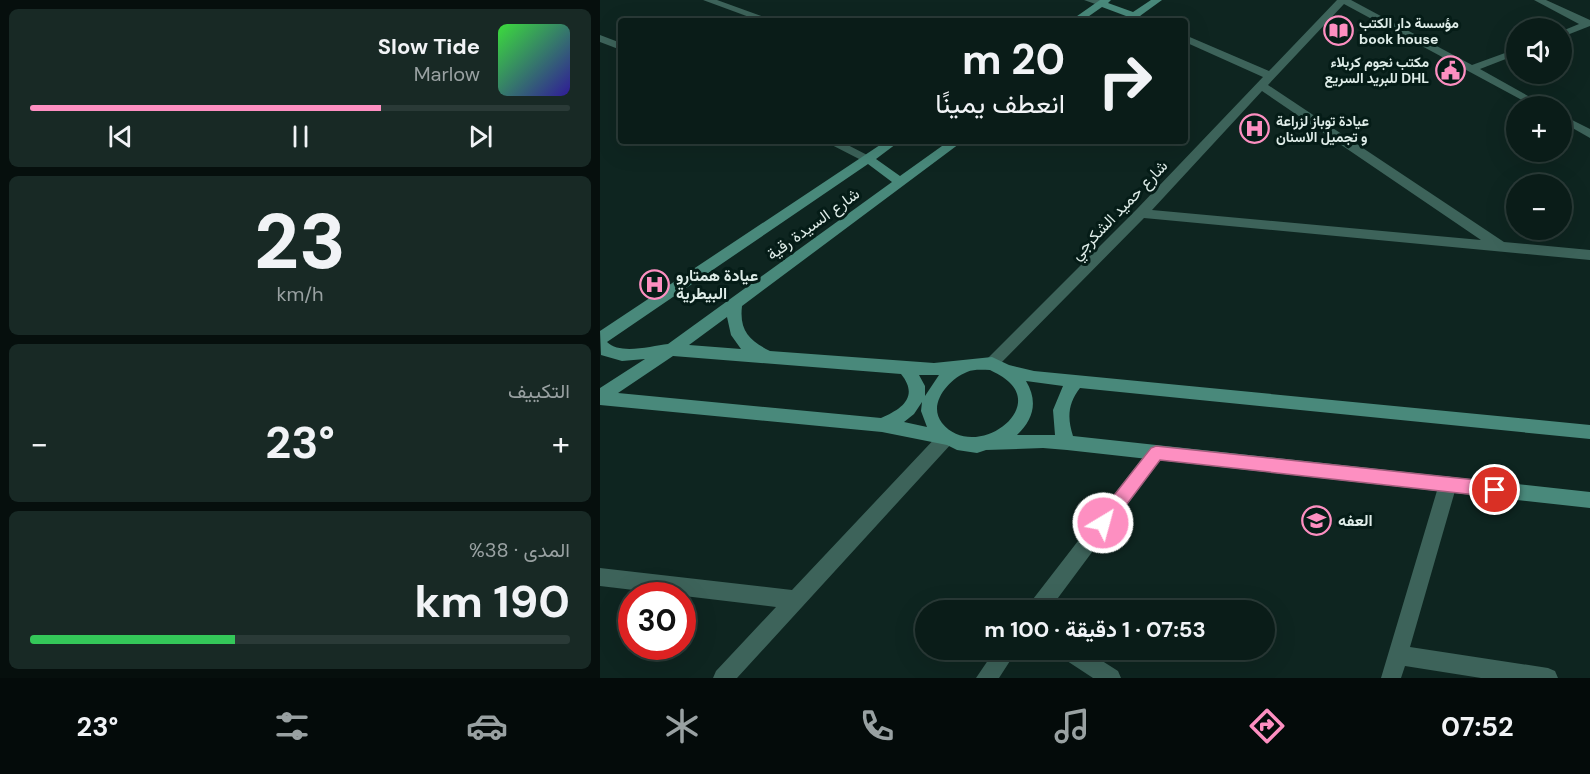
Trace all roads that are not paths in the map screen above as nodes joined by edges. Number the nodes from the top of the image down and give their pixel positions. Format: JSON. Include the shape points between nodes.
{"nodes":[{"id":1,"x":708,"y":0,"type":"edge"},
{"id":2,"x":1089,"y":0,"type":"edge"},
{"id":3,"x":1157,"y":0,"type":"edge"},
{"id":4,"x":1343,"y":0,"type":"edge"},
{"id":5,"x":1539,"y":0,"type":"edge"},
{"id":6,"x":1104,"y":2,"type":"edge"},
{"id":7,"x":761,"y":18,"type":"edge"},
{"id":8,"x":1080,"y":18,"type":"edge"},
{"id":9,"x":1130,"y":18,"type":"edge"},
{"id":10,"x":1589,"y":24,"type":"edge"},
{"id":11,"x":1572,"y":30,"type":"edge"},
{"id":12,"x":600,"y":38,"type":"edge"},
{"id":13,"x":1188,"y":40,"type":"edge"},
{"id":14,"x":618,"y":46,"type":"edge"},
{"id":15,"x":1506,"y":56,"type":"edge"},
{"id":16,"x":1471,"y":69,"type":"junction"},
{"id":17,"x":1266,"y":80,"type":"junction"},
{"id":18,"x":1521,"y":96,"type":"edge"},
{"id":19,"x":1572,"y":124,"type":"edge"},
{"id":20,"x":1590,"y":134,"type":"edge"},
{"id":21,"x":837,"y":144,"type":"edge"},
{"id":22,"x":889,"y":144,"type":"edge"},
{"id":23,"x":953,"y":144,"type":"edge"},
{"id":24,"x":867,"y":158,"type":"junction"},
{"id":25,"x":900,"y":182,"type":"junction"},
{"id":26,"x":1141,"y":213,"type":"junction"},
{"id":27,"x":1503,"y":248,"type":"junction"},
{"id":28,"x":1590,"y":255,"type":"edge"},
{"id":29,"x":735,"y":302,"type":"junction"},
{"id":30,"x":600,"y":339,"type":"edge"},
{"id":31,"x":600,"y":345,"type":"edge"},
{"id":32,"x":670,"y":350,"type":"junction"},
{"id":33,"x":776,"y":358,"type":"junction"},
{"id":34,"x":992,"y":363,"type":"junction"},
{"id":35,"x":967,"y":365,"type":"junction"},
{"id":36,"x":905,"y":368,"type":"junction"},
{"id":37,"x":1011,"y":371,"type":"junction"},
{"id":38,"x":1076,"y":381,"type":"junction"},
{"id":39,"x":600,"y":397,"type":"edge"},
{"id":40,"x":882,"y":425,"type":"junction"},
{"id":41,"x":1590,"y":432,"type":"edge"},
{"id":42,"x":946,"y":438,"type":"junction"},
{"id":43,"x":1067,"y":443,"type":"junction"},
{"id":44,"x":988,"y":444,"type":"junction"},
{"id":45,"x":1156,"y":453,"type":"junction"},
{"id":46,"x":1448,"y":484,"type":"junction"},
{"id":47,"x":1590,"y":500,"type":"edge"},
{"id":48,"x":600,"y":577,"type":"edge"},
{"id":49,"x":795,"y":600,"type":"junction"},
{"id":50,"x":1045,"y":600,"type":"edge"},
{"id":51,"x":1397,"y":655,"type":"junction"},
{"id":52,"x":1000,"y":660,"type":"edge"},
{"id":53,"x":1083,"y":660,"type":"edge"},
{"id":54,"x":727,"y":677,"type":"edge"},
{"id":55,"x":986,"y":678,"type":"edge"},
{"id":56,"x":1111,"y":678,"type":"edge"},
{"id":57,"x":1390,"y":678,"type":"edge"},
{"id":58,"x":1548,"y":678,"type":"edge"}],
"edges":[{"from":1,"to":7,"type":"street"},
{"from":2,"to":6,"type":"street"},
{"from":3,"to":9,"type":"main road"},
{"from":4,"to":16,"type":"street"},
{"from":4,"to":17,"type":"street","name":"شارع حميد الشكرجي"},
{"from":5,"to":10,"type":"street"},
{"from":6,"to":8,"type":"main road"},
{"from":6,"to":9,"type":"main road"},
{"from":10,"to":11,"type":"street"},
{"from":12,"to":14,"type":"street"},
{"from":13,"to":17,"type":"street"},
{"from":15,"to":16,"type":"street"},
{"from":16,"to":18,"type":"street"},
{"from":17,"to":26,"type":"street","name":"شارع حميد الشكرجي"},
{"from":17,"to":27,"type":"street"},
{"from":19,"to":20,"type":"street"},
{"from":21,"to":24,"type":"street"},
{"from":22,"to":24,"type":"main road","name":"شارع السيدة رقية"},
{"from":23,"to":25,"type":"main road","name":"شارع السيدة رقية"},
{"from":24,"to":25,"type":"main road"},
{"from":24,"to":30,"type":"main road","name":"شارع السيدة رقية"},
{"from":25,"to":29,"type":"main road","name":"شارع السيدة رقية"},
{"from":26,"to":27,"type":"street"},
{"from":26,"to":34,"type":"street","name":"شارع حميد الشكرجي"},
{"from":27,"to":28,"type":"street"},
{"from":29,"to":32,"type":"main road","name":"شارع السيدة رقية"},
{"from":29,"to":33,"type":"main road","via":[[734,327],[739,338],[748,348]]},
{"from":31,"to":32,"type":"main road","via":[[622,355]]},
{"from":32,"to":33,"type":"main road"},
{"from":32,"to":39,"type":"main road","name":"شارع السيدة رقية"},
{"from":33,"to":36,"type":"main road"},
{"from":34,"to":35,"type":"main road"},
{"from":34,"to":37,"type":"main road"},
{"from":35,"to":36,"type":"main road"},
{"from":35,"to":42,"type":"main road","via":[[948,374],[935,388],[929,406],[933,424]]},
{"from":36,"to":40,"type":"main road","via":[[915,378],[918,392],[912,406],[900,418]]},
{"from":37,"to":38,"type":"main road"},
{"from":37,"to":44,"type":"main road","via":[[1021,381],[1026,395],[1025,410],[1005,436]]},
{"from":38,"to":41,"type":"main road"},
{"from":38,"to":43,"type":"main road","via":[[1060,410]]},
{"from":39,"to":40,"type":"main road"},
{"from":40,"to":42,"type":"main road"},
{"from":42,"to":44,"type":"main road","via":[[966,445]]},
{"from":42,"to":49,"type":"street"},
{"from":43,"to":44,"type":"main road"},
{"from":43,"to":45,"type":"main road"},
{"from":45,"to":46,"type":"main road"},
{"from":45,"to":50,"type":"street"},
{"from":46,"to":47,"type":"main road"},
{"from":46,"to":51,"type":"street"},
{"from":48,"to":49,"type":"street"},
{"from":49,"to":54,"type":"street"},
{"from":51,"to":57,"type":"street"},
{"from":51,"to":58,"type":"street"},
{"from":52,"to":55,"type":"street"},
{"from":53,"to":56,"type":"street"}]}
